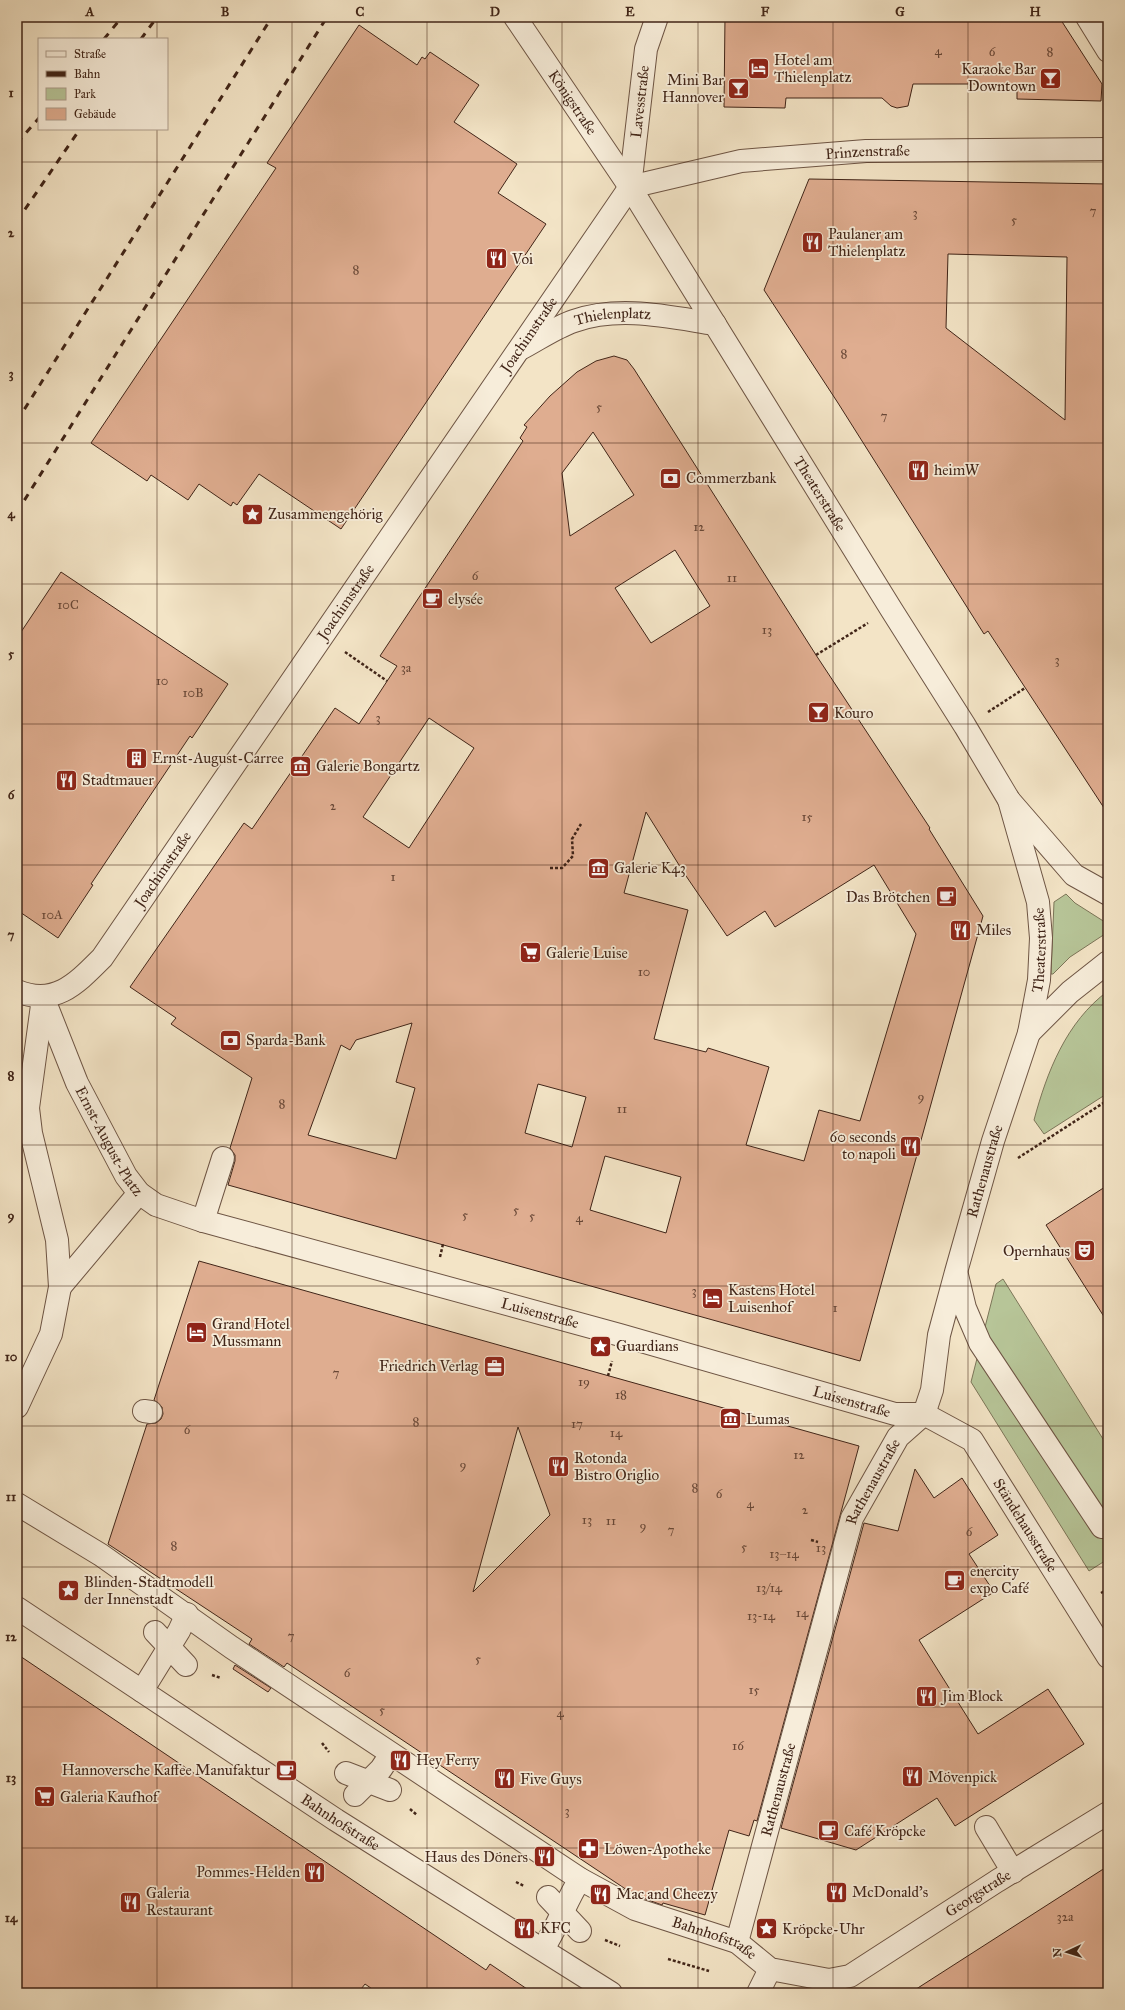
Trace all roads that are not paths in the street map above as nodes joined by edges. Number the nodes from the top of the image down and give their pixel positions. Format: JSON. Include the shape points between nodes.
{"nodes":[{"id":1,"x":515,"y":17,"type":"edge"},
{"id":2,"x":657,"y":17,"type":"edge"},
{"id":3,"x":1087,"y":17,"type":"edge"},
{"id":4,"x":1108,"y":51,"type":"edge"},
{"id":5,"x":1108,"y":149,"type":"edge"},
{"id":6,"x":630,"y":188,"type":"junction"},
{"id":7,"x":715,"y":324,"type":"junction"},
{"id":8,"x":518,"y":350,"type":"junction"},
{"id":9,"x":1009,"y":800,"type":"junction"},
{"id":10,"x":1108,"y":894,"type":"edge"},
{"id":11,"x":1108,"y":962,"type":"edge"},
{"id":12,"x":17,"y":991,"type":"edge"},
{"id":13,"x":43,"y":997,"type":"junction"},
{"id":14,"x":1029,"y":1033,"type":"junction"},
{"id":15,"x":223,"y":1158,"type":"dead end"},
{"id":16,"x":139,"y":1193,"type":"junction"},
{"id":17,"x":203,"y":1221,"type":"junction"},
{"id":18,"x":956,"y":1272,"type":"junction"},
{"id":19,"x":60,"y":1287,"type":"junction"},
{"id":20,"x":17,"y":1407,"type":"edge"},
{"id":21,"x":924,"y":1414,"type":"junction"},
{"id":22,"x":17,"y":1504,"type":"edge"},
{"id":23,"x":1102,"y":1527,"type":"dead end"},
{"id":24,"x":17,"y":1608,"type":"edge"},
{"id":25,"x":187,"y":1614,"type":"junction"},
{"id":26,"x":162,"y":1640,"type":"junction"},
{"id":27,"x":1108,"y":1657,"type":"edge"},
{"id":28,"x":186,"y":1665,"type":"dead end"},
{"id":29,"x":142,"y":1691,"type":"junction"},
{"id":30,"x":391,"y":1754,"type":"junction"},
{"id":31,"x":346,"y":1773,"type":"dead end"},
{"id":32,"x":362,"y":1788,"type":"junction"},
{"id":33,"x":390,"y":1790,"type":"dead end"},
{"id":34,"x":1108,"y":1813,"type":"edge"},
{"id":35,"x":980,"y":1826,"type":"dead end"},
{"id":36,"x":1013,"y":1872,"type":"junction"},
{"id":37,"x":580,"y":1879,"type":"junction"},
{"id":38,"x":548,"y":1897,"type":"dead end"},
{"id":39,"x":562,"y":1913,"type":"junction"},
{"id":40,"x":580,"y":1931,"type":"dead end"},
{"id":41,"x":737,"y":1942,"type":"junction"},
{"id":42,"x":543,"y":1949,"type":"junction"},
{"id":43,"x":770,"y":1969,"type":"junction"},
{"id":44,"x":850,"y":1976,"type":"joint"},
{"id":45,"x":611,"y":1993,"type":"edge"},
{"id":46,"x":758,"y":1993,"type":"edge"}],
"edges":[{"from":1,"to":6,"type":"street","name":"Königstraße"},
{"from":2,"to":6,"type":"street","name":"Lavesstraße","via":[[646,49]]},
{"from":3,"to":4,"type":"street"},
{"from":5,"to":6,"type":"street","name":"Prinzenstraße","via":[[866,151],[741,161]]},
{"from":6,"to":7,"type":"street","name":"Theaterstraße"},
{"from":6,"to":8,"type":"street","name":"Joachimstraße"},
{"from":7,"to":8,"type":"street","name":"Thielenplatz","via":[[615,312],[574,321]]},
{"from":7,"to":9,"type":"street","name":"Theaterstraße"},
{"from":8,"to":13,"type":"street","name":"Joachimstraße","via":[[102,958],[80,980],[63,992]]},
{"from":9,"to":10,"type":"street","name":"Theaterstraße","via":[[1074,875]]},
{"from":9,"to":14,"type":"street","name":"Theaterstraße","via":[[1038,902],[1042,938],[1039,980]]},
{"from":11,"to":14,"type":"street","via":[[1070,992]]},
{"from":12,"to":13,"type":"street"},
{"from":13,"to":16,"type":"street","name":"Ernst-August-Platz","via":[[77,1083],[126,1176]]},
{"from":13,"to":19,"type":"street","name":"Ernst-August-Platz","via":[[28,1108],[31,1132],[57,1240]]},
{"from":14,"to":18,"type":"street","name":"Rathenaustraße","via":[[993,1141]]},
{"from":15,"to":17,"type":"street"},
{"from":16,"to":17,"type":"street","name":"Luisenstraße","via":[[156,1204]]},
{"from":16,"to":19,"type":"street","name":"Ernst-August-Platz"},
{"from":17,"to":21,"type":"street","name":"Luisenstraße","via":[[895,1414]]},
{"from":18,"to":21,"type":"street","name":"Rathenaustraße","via":[[939,1335],[932,1390]]},
{"from":18,"to":23,"type":"street","via":[[965,1308],[980,1343]]},
{"from":19,"to":20,"type":"street","name":"Ernst-August-Platz","via":[[51,1334]]},
{"from":21,"to":27,"type":"street","name":"Ständehausstraße","via":[[972,1440]]},
{"from":21,"to":41,"type":"street","name":"Rathenaustraße","via":[[898,1437],[852,1518]]},
{"from":22,"to":25,"type":"street","name":"Bahnhofstraße","via":[[101,1555]]},
{"from":24,"to":29,"type":"street","name":"Bahnhofstraße"},
{"from":25,"to":26,"type":"street","via":[[179,1632]]},
{"from":25,"to":30,"type":"street","name":"Bahnhofstraße","via":[[237,1640]]},
{"from":26,"to":28,"type":"street"},
{"from":26,"to":29,"type":"street"},
{"from":29,"to":42,"type":"street","name":"Bahnhofstraße","via":[[336,1820]]},
{"from":30,"to":32,"type":"street","via":[[381,1769]]},
{"from":30,"to":37,"type":"street","name":"Bahnhofstraße"},
{"from":31,"to":32,"type":"street"},
{"from":32,"to":33,"type":"street"},
{"from":34,"to":36,"type":"street","name":"Georgstraße"},
{"from":35,"to":36,"type":"street"},
{"from":36,"to":44,"type":"street","name":"Georgstraße"},
{"from":37,"to":39,"type":"street"},
{"from":37,"to":41,"type":"street","name":"Bahnhofstraße","via":[[635,1909]]},
{"from":38,"to":39,"type":"street"},
{"from":39,"to":40,"type":"street"},
{"from":39,"to":42,"type":"street","via":[[556,1930]]},
{"from":41,"to":43,"type":"street","name":"Bahnhofstraße"},
{"from":42,"to":45,"type":"street","name":"Bahnhofstraße"},
{"from":43,"to":44,"type":"street","name":"Bahnhofstraße","via":[[829,1980]]},
{"from":43,"to":46,"type":"street"}]}
